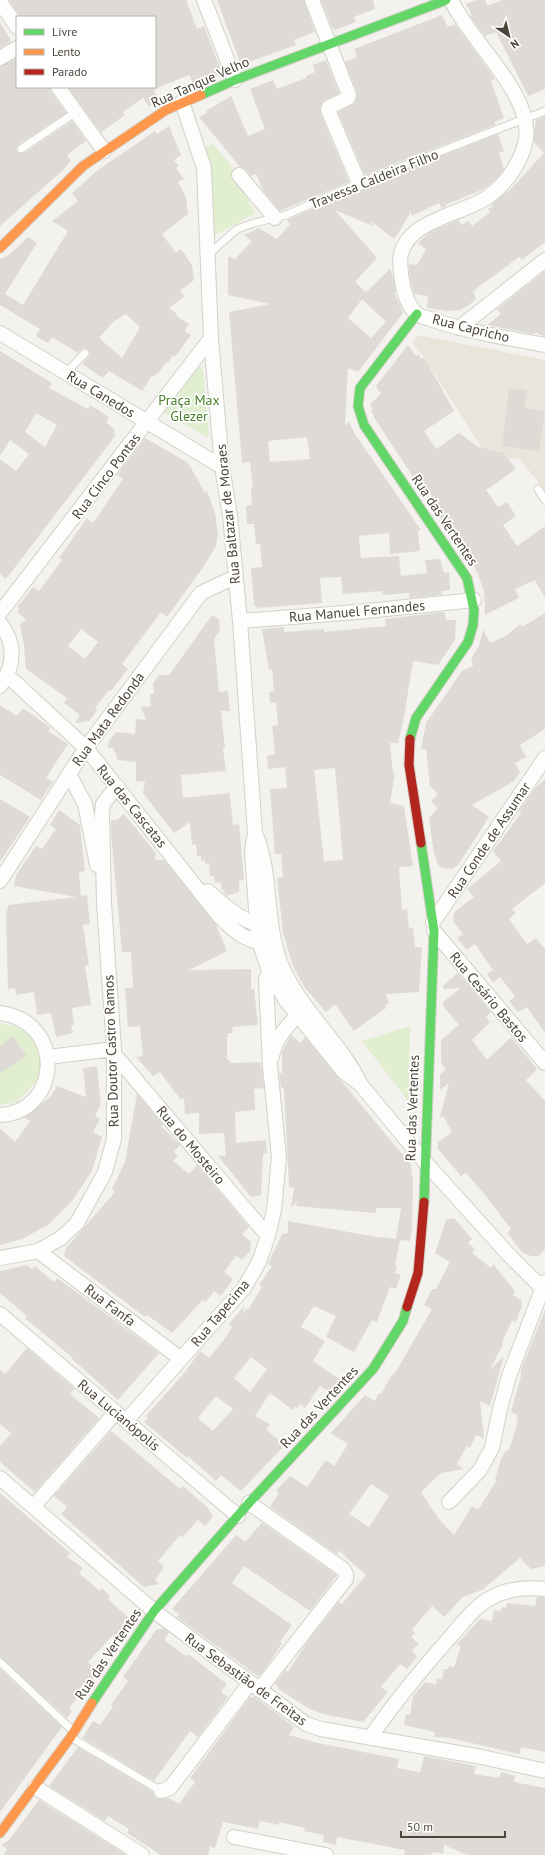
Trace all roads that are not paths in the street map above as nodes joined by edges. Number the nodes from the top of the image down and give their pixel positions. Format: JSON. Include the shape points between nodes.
{"nodes":[{"id":1,"x":204,"y":0,"type":"edge"},
{"id":2,"x":312,"y":0,"type":"edge"},
{"id":3,"x":446,"y":0,"type":"edge"},
{"id":4,"x":451,"y":0,"type":"edge"},
{"id":5,"x":0,"y":2,"type":"edge"},
{"id":6,"x":16,"y":26,"type":"edge"},
{"id":7,"x":329,"y":44,"type":"junction"},
{"id":8,"x":16,"y":49,"type":"edge"},
{"id":9,"x":0,"y":58,"type":"edge"},
{"id":10,"x":235,"y":80,"type":"junction"},
{"id":11,"x":59,"y":88,"type":"edge"},
{"id":12,"x":182,"y":102,"type":"junction"},
{"id":13,"x":545,"y":111,"type":"edge"},
{"id":14,"x":76,"y":112,"type":"junction"},
{"id":15,"x":524,"y":119,"type":"junction"},
{"id":16,"x":21,"y":149,"type":"dead end"},
{"id":17,"x":104,"y":151,"type":"junction"},
{"id":18,"x":239,"y":175,"type":"dead end"},
{"id":19,"x":359,"y":183,"type":"junction"},
{"id":20,"x":274,"y":218,"type":"junction"},
{"id":21,"x":0,"y":248,"type":"edge"},
{"id":22,"x":208,"y":254,"type":"junction"},
{"id":23,"x":545,"y":260,"type":"edge"},
{"id":24,"x":417,"y":314,"type":"junction"},
{"id":25,"x":459,"y":328,"type":"junction"},
{"id":26,"x":0,"y":333,"type":"edge"},
{"id":27,"x":211,"y":338,"type":"junction"},
{"id":28,"x":545,"y":345,"type":"edge"},
{"id":29,"x":85,"y":352,"type":"dead end"},
{"id":30,"x":66,"y":373,"type":"junction"},
{"id":31,"x":147,"y":422,"type":"junction"},
{"id":32,"x":222,"y":467,"type":"junction"},
{"id":33,"x":538,"y":489,"type":"dead end"},
{"id":34,"x":545,"y":500,"type":"edge"},
{"id":35,"x":235,"y":578,"type":"junction"},
{"id":36,"x":474,"y":600,"type":"junction"},
{"id":37,"x":0,"y":613,"type":"edge"},
{"id":38,"x":240,"y":621,"type":"junction"},
{"id":39,"x":0,"y":623,"type":"edge"},
{"id":40,"x":4,"y":681,"type":"edge"},
{"id":41,"x":86,"y":748,"type":"junction"},
{"id":42,"x":545,"y":758,"type":"edge"},
{"id":43,"x":69,"y":774,"type":"junction"},
{"id":44,"x":117,"y":786,"type":"junction"},
{"id":45,"x":85,"y":804,"type":"junction"},
{"id":46,"x":103,"y":804,"type":"junction"},
{"id":47,"x":254,"y":833,"type":"junction"},
{"id":48,"x":184,"y":872,"type":"junction"},
{"id":49,"x":0,"y":881,"type":"edge"},
{"id":50,"x":104,"y":903,"type":"junction"},
{"id":51,"x":257,"y":924,"type":"junction"},
{"id":52,"x":434,"y":926,"type":"junction"},
{"id":53,"x":271,"y":927,"type":"junction"},
{"id":54,"x":274,"y":943,"type":"junction"},
{"id":55,"x":260,"y":944,"type":"junction"},
{"id":56,"x":275,"y":967,"type":"junction"},
{"id":57,"x":302,"y":1011,"type":"junction"},
{"id":58,"x":0,"y":1013,"type":"edge"},
{"id":59,"x":114,"y":1051,"type":"junction"},
{"id":60,"x":48,"y":1057,"type":"junction"},
{"id":61,"x":545,"y":1063,"type":"edge"},
{"id":62,"x":270,"y":1066,"type":"junction"},
{"id":63,"x":0,"y":1115,"type":"edge"},
{"id":64,"x":424,"y":1161,"type":"junction"},
{"id":65,"x":268,"y":1236,"type":"junction"},
{"id":66,"x":38,"y":1250,"type":"junction"},
{"id":67,"x":0,"y":1258,"type":"edge"},
{"id":68,"x":544,"y":1287,"type":"edge"},
{"id":69,"x":0,"y":1314,"type":"edge"},
{"id":70,"x":181,"y":1359,"type":"junction"},
{"id":71,"x":115,"y":1412,"type":"junction"},
{"id":72,"x":126,"y":1422,"type":"junction"},
{"id":73,"x":0,"y":1478,"type":"edge"},
{"id":74,"x":449,"y":1502,"type":"dead end"},
{"id":75,"x":249,"y":1503,"type":"junction"},
{"id":76,"x":34,"y":1506,"type":"junction"},
{"id":77,"x":238,"y":1516,"type":"junction"},
{"id":78,"x":545,"y":1589,"type":"edge"},
{"id":79,"x":154,"y":1611,"type":"junction"},
{"id":80,"x":0,"y":1662,"type":"edge"},
{"id":81,"x":255,"y":1687,"type":"junction"},
{"id":82,"x":72,"y":1734,"type":"junction"},
{"id":83,"x":370,"y":1738,"type":"junction"},
{"id":84,"x":545,"y":1772,"type":"edge"},
{"id":85,"x":35,"y":1787,"type":"junction"},
{"id":86,"x":162,"y":1791,"type":"joint"},
{"id":87,"x":0,"y":1832,"type":"edge"},
{"id":88,"x":234,"y":1837,"type":"dead end"},
{"id":89,"x":142,"y":1855,"type":"edge"},
{"id":90,"x":326,"y":1855,"type":"edge"}],
"edges":[{"from":1,"to":10,"type":"street"},
{"from":2,"to":7,"type":"street"},
{"from":3,"to":7,"type":"street","name":"Rua Tanque Velho"},
{"from":4,"to":15,"type":"street","name":"Rua Capricho","via":[[510,86],[522,109]]},
{"from":5,"to":6,"type":"street"},
{"from":7,"to":10,"type":"street","name":"Rua Tanque Velho"},
{"from":7,"to":19,"type":"street","via":[[349,95],[328,110]]},
{"from":8,"to":9,"type":"street"},
{"from":10,"to":12,"type":"street","name":"Rua Tanque Velho"},
{"from":11,"to":14,"type":"street"},
{"from":12,"to":17,"type":"street","name":"Rua Tanque Velho"},
{"from":12,"to":22,"type":"street","name":"Rua Baltazar de Moraes","via":[[204,168]]},
{"from":13,"to":15,"type":"lane","name":"Travessa Caldeira Filho"},
{"from":14,"to":16,"type":"lane"},
{"from":14,"to":17,"type":"street"},
{"from":15,"to":19,"type":"lane","name":"Travessa Caldeira Filho"},
{"from":15,"to":24,"type":"street","name":"Rua Capricho","via":[[526,139],[520,158],[505,183],[488,197],[425,224],[410,238],[401,253],[405,297]]},
{"from":17,"to":21,"type":"street","name":"Rua Tanque Velho","via":[[60,188]]},
{"from":18,"to":20,"type":"street"},
{"from":19,"to":20,"type":"lane","name":"Travessa Caldeira Filho","via":[[286,216]]},
{"from":20,"to":22,"type":"lane","name":"Travessa Caldeira Filho","via":[[237,229]]},
{"from":22,"to":27,"type":"street","name":"Rua Baltazar de Moraes"},
{"from":23,"to":25,"type":"street"},
{"from":24,"to":25,"type":"street","name":"Rua Capricho"},
{"from":24,"to":36,"type":"street","name":"Rua das Vertentes","via":[[360,388],[358,414],[467,578]]},
{"from":25,"to":28,"type":"street","name":"Rua Capricho"},
{"from":26,"to":30,"type":"street","name":"Rua Canedos"},
{"from":27,"to":31,"type":"street","name":"Rua Cinco Pontas"},
{"from":27,"to":32,"type":"street","name":"Rua Baltazar de Moraes"},
{"from":29,"to":30,"type":"lane"},
{"from":30,"to":31,"type":"street","name":"Rua Canedos"},
{"from":31,"to":32,"type":"street","name":"Rua Canedos"},
{"from":31,"to":37,"type":"street","name":"Rua Cinco Pontas"},
{"from":32,"to":35,"type":"street","name":"Rua Baltazar de Moraes","via":[[230,515]]},
{"from":33,"to":34,"type":"lane"},
{"from":35,"to":38,"type":"street","name":"Rua Baltazar de Moraes"},
{"from":35,"to":41,"type":"street","name":"Rua Mata Redonda","via":[[201,593]]},
{"from":36,"to":38,"type":"street","name":"Rua Manuel Fernandes"},
{"from":36,"to":52,"type":"street","name":"Rua das Vertentes","via":[[473,629],[468,642],[416,718],[409,741],[409,765]]},
{"from":38,"to":47,"type":"street","name":"Rua Baltazar de Moraes"},
{"from":39,"to":40,"type":"street","via":[[7,631],[12,646],[12,661]]},
{"from":40,"to":41,"type":"street","name":"Rua das Cascatas"},
{"from":41,"to":43,"type":"street","name":"Rua Mata Redonda"},
{"from":41,"to":44,"type":"street","name":"Rua das Cascatas"},
{"from":42,"to":52,"type":"street","name":"Rua Conde de Assumar"},
{"from":43,"to":45,"type":"street","name":"Rua Doutor Castro Ramos"},
{"from":43,"to":49,"type":"street","name":"Rua Mata Redonda"},
{"from":44,"to":46,"type":"street"},
{"from":44,"to":48,"type":"street","name":"Rua das Cascatas"},
{"from":45,"to":46,"type":"street","via":[[93,807]]},
{"from":45,"to":50,"type":"street","name":"Rua Doutor Castro Ramos"},
{"from":46,"to":50,"type":"street","name":"Rua Doutor Castro Ramos"},
{"from":47,"to":51,"type":"street","name":"Rua Baltazar de Moraes","via":[[252,850]]},
{"from":47,"to":53,"type":"street","name":"Rua Baltazar de Moraes","via":[[262,849]]},
{"from":48,"to":51,"type":"street","name":"Rua das Cascatas","via":[[224,905]]},
{"from":48,"to":55,"type":"street","name":"Rua das Cascatas","via":[[229,926]]},
{"from":50,"to":59,"type":"street","name":"Rua Doutor Castro Ramos"},
{"from":51,"to":53,"type":"street","name":"Rua das Cascatas"},
{"from":51,"to":55,"type":"street","name":"Rua Baltazar de Moraes"},
{"from":52,"to":61,"type":"street","name":"Rua Cesário Bastos"},
{"from":52,"to":64,"type":"street","name":"Rua das Vertentes"},
{"from":53,"to":54,"type":"street","name":"Rua Baltazar de Moraes"},
{"from":54,"to":55,"type":"street"},
{"from":54,"to":56,"type":"street","name":"Rua Baltazar de Moraes"},
{"from":55,"to":56,"type":"street","name":"Rua Baltazar de Moraes"},
{"from":56,"to":57,"type":"street","name":"Rua Baltazar de Moraes","via":[[285,999]]},
{"from":56,"to":62,"type":"street","name":"Rua Tapecima","via":[[266,980]]},
{"from":57,"to":62,"type":"street","name":"Rua Tapecima","via":[[281,1034],[274,1047]]},
{"from":57,"to":64,"type":"street","name":"Rua Baltazar de Moraes","via":[[343,1072],[361,1085]]},
{"from":58,"to":60,"type":"street","via":[[25,1021],[36,1030],[44,1043]]},
{"from":59,"to":60,"type":"street"},
{"from":59,"to":65,"type":"street","name":"Rua do Mosteiro"},
{"from":59,"to":66,"type":"street","name":"Rua Doutor Castro Ramos","via":[[114,1139],[105,1172],[77,1223],[61,1238]]},
{"from":60,"to":63,"type":"street","via":[[48,1074],[42,1089],[32,1102],[18,1111]]},
{"from":62,"to":65,"type":"street","name":"Rua Tapecima","via":[[279,1157],[274,1210]]},
{"from":64,"to":68,"type":"street","name":"Rua Baltazar de Moraes","via":[[508,1254]]},
{"from":64,"to":75,"type":"street","name":"Rua das Vertentes","via":[[418,1273],[403,1322],[373,1369]]},
{"from":65,"to":70,"type":"street","name":"Rua Tapecima","via":[[259,1262],[244,1288]]},
{"from":66,"to":67,"type":"street","name":"Rua Doutor Castro Ramos"},
{"from":66,"to":70,"type":"street","name":"Rua Fanfa"},
{"from":68,"to":74,"type":"street","via":[[509,1376],[492,1448],[480,1470]]},
{"from":69,"to":71,"type":"street","name":"Rua Lucianópolis"},
{"from":70,"to":72,"type":"street","name":"Rua Tapecima"},
{"from":71,"to":72,"type":"street","name":"Rua Lucianópolis"},
{"from":71,"to":76,"type":"street"},
{"from":72,"to":77,"type":"street","name":"Rua Lucianópolis"},
{"from":73,"to":76,"type":"street","name":"Rua Sebastião de Freitas"},
{"from":75,"to":77,"type":"street","name":"Rua das Vertentes"},
{"from":75,"to":81,"type":"street","via":[[343,1569],[346,1574],[346,1579]]},
{"from":76,"to":79,"type":"street","name":"Rua Sebastião de Freitas"},
{"from":77,"to":79,"type":"street","name":"Rua das Vertentes"},
{"from":78,"to":83,"type":"street","via":[[508,1590],[488,1599],[475,1609],[382,1719]]},
{"from":79,"to":81,"type":"street","name":"Rua Sebastião de Freitas"},
{"from":79,"to":82,"type":"street","name":"Rua das Vertentes"},
{"from":80,"to":82,"type":"lane"},
{"from":81,"to":83,"type":"street","name":"Rua Sebastião de Freitas","via":[[306,1724]]},
{"from":81,"to":86,"type":"street","via":[[170,1788]]},
{"from":82,"to":85,"type":"street","name":"Rua das Vertentes"},
{"from":82,"to":86,"type":"lane"},
{"from":83,"to":84,"type":"street","name":"Rua Sebastião de Freitas"},
{"from":85,"to":87,"type":"street","name":"Rua das Vertentes"},
{"from":85,"to":89,"type":"street"},
{"from":88,"to":90,"type":"street"}]}
